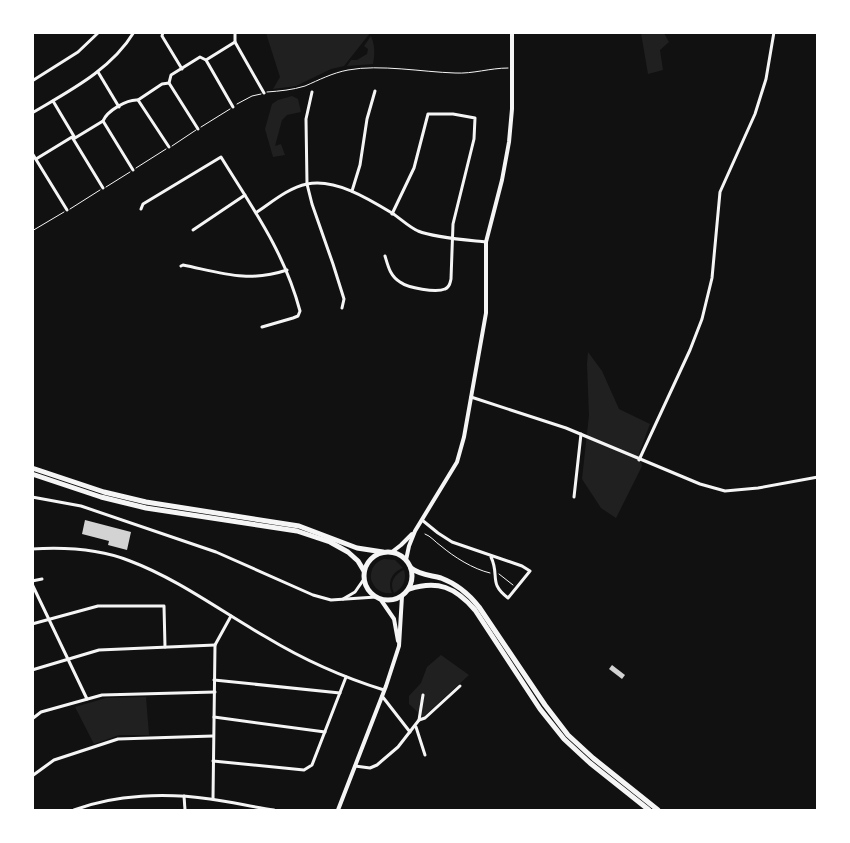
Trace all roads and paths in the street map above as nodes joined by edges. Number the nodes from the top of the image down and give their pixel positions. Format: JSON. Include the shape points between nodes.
{"nodes":[{"id":1,"x":98,"y":32,"type":"edge"},
{"id":2,"x":134,"y":32,"type":"edge"},
{"id":3,"x":163,"y":32,"type":"edge"},
{"id":4,"x":235,"y":32,"type":"edge"},
{"id":5,"x":512,"y":32,"type":"edge"},
{"id":6,"x":774,"y":32,"type":"edge"},
{"id":7,"x":235,"y":42,"type":"junction"},
{"id":8,"x":206,"y":60,"type":"junction"},
{"id":9,"x":512,"y":68,"type":"junction"},
{"id":10,"x":182,"y":69,"type":"junction"},
{"id":11,"x":98,"y":72,"type":"junction"},
{"id":12,"x":32,"y":81,"type":"edge"},
{"id":13,"x":169,"y":83,"type":"junction"},
{"id":14,"x":375,"y":91,"type":"dead end"},
{"id":15,"x":312,"y":92,"type":"dead end"},
{"id":16,"x":264,"y":93,"type":"junction"},
{"id":17,"x":138,"y":100,"type":"junction"},
{"id":18,"x":53,"y":101,"type":"junction"},
{"id":19,"x":119,"y":107,"type":"junction"},
{"id":20,"x":233,"y":107,"type":"junction"},
{"id":21,"x":32,"y":113,"type":"edge"},
{"id":22,"x":103,"y":121,"type":"junction"},
{"id":23,"x":198,"y":129,"type":"junction"},
{"id":24,"x":73,"y":137,"type":"junction"},
{"id":25,"x":168,"y":148,"type":"junction"},
{"id":26,"x":32,"y":153,"type":"edge"},
{"id":27,"x":36,"y":159,"type":"junction"},
{"id":28,"x":133,"y":170,"type":"junction"},
{"id":29,"x":307,"y":184,"type":"junction"},
{"id":30,"x":103,"y":188,"type":"junction"},
{"id":31,"x":352,"y":191,"type":"junction"},
{"id":32,"x":245,"y":195,"type":"junction"},
{"id":33,"x":141,"y":208,"type":"dead end"},
{"id":34,"x":67,"y":210,"type":"junction"},
{"id":35,"x":256,"y":212,"type":"junction"},
{"id":36,"x":392,"y":214,"type":"junction"},
{"id":37,"x":193,"y":230,"type":"dead end"},
{"id":38,"x":32,"y":231,"type":"edge"},
{"id":39,"x":451,"y":238,"type":"junction"},
{"id":40,"x":486,"y":242,"type":"junction"},
{"id":41,"x":385,"y":256,"type":"dead end"},
{"id":42,"x":181,"y":266,"type":"dead end"},
{"id":43,"x":287,"y":270,"type":"junction"},
{"id":44,"x":342,"y":308,"type":"dead end"},
{"id":45,"x":262,"y":327,"type":"dead end"},
{"id":46,"x":471,"y":397,"type":"junction"},
{"id":47,"x":581,"y":434,"type":"junction"},
{"id":48,"x":639,"y":460,"type":"junction"},
{"id":49,"x":32,"y":468,"type":"edge"},
{"id":50,"x":32,"y":474,"type":"edge"},
{"id":51,"x":818,"y":477,"type":"edge"},
{"id":52,"x":32,"y":497,"type":"edge"},
{"id":53,"x":574,"y":497,"type":"dead end"},
{"id":54,"x":422,"y":520,"type":"junction"},
{"id":55,"x":416,"y":531,"type":"junction"},
{"id":56,"x":425,"y":534,"type":"dead end"},
{"id":57,"x":32,"y":549,"type":"edge"},
{"id":58,"x":383,"y":552,"type":"junction"},
{"id":59,"x":392,"y":552,"type":"junction"},
{"id":60,"x":491,"y":557,"type":"junction"},
{"id":61,"x":406,"y":560,"type":"junction"},
{"id":62,"x":411,"y":568,"type":"junction"},
{"id":63,"x":364,"y":571,"type":"junction"},
{"id":64,"x":496,"y":574,"type":"junction"},
{"id":65,"x":42,"y":579,"type":"dead end"},
{"id":66,"x":364,"y":579,"type":"junction"},
{"id":67,"x":32,"y":583,"type":"edge"},
{"id":68,"x":517,"y":588,"type":"junction"},
{"id":69,"x":408,"y":589,"type":"junction"},
{"id":70,"x":402,"y":596,"type":"junction"},
{"id":71,"x":379,"y":598,"type":"junction"},
{"id":72,"x":342,"y":600,"type":"junction"},
{"id":73,"x":231,"y":616,"type":"junction"},
{"id":74,"x":49,"y":619,"type":"junction"},
{"id":75,"x":32,"y":624,"type":"edge"},
{"id":76,"x":215,"y":645,"type":"junction"},
{"id":77,"x":399,"y":646,"type":"junction"},
{"id":78,"x":165,"y":647,"type":"junction"},
{"id":79,"x":68,"y":659,"type":"junction"},
{"id":80,"x":32,"y":670,"type":"edge"},
{"id":81,"x":346,"y":677,"type":"junction"},
{"id":82,"x":214,"y":680,"type":"junction"},
{"id":83,"x":460,"y":686,"type":"dead end"},
{"id":84,"x":384,"y":690,"type":"junction"},
{"id":85,"x":214,"y":692,"type":"junction"},
{"id":86,"x":340,"y":694,"type":"junction"},
{"id":87,"x":382,"y":695,"type":"junction"},
{"id":88,"x":423,"y":695,"type":"dead end"},
{"id":89,"x":87,"y":699,"type":"junction"},
{"id":90,"x":214,"y":717,"type":"junction"},
{"id":91,"x":32,"y":718,"type":"edge"},
{"id":92,"x":419,"y":720,"type":"junction"},
{"id":93,"x":416,"y":727,"type":"junction"},
{"id":94,"x":325,"y":732,"type":"junction"},
{"id":95,"x":410,"y":732,"type":"junction"},
{"id":96,"x":213,"y":736,"type":"junction"},
{"id":97,"x":425,"y":755,"type":"dead end"},
{"id":98,"x":213,"y":760,"type":"junction"},
{"id":99,"x":355,"y":766,"type":"junction"},
{"id":100,"x":32,"y":776,"type":"edge"},
{"id":101,"x":184,"y":796,"type":"junction"},
{"id":102,"x":212,"y":799,"type":"junction"},
{"id":103,"x":74,"y":810,"type":"edge"},
{"id":104,"x":185,"y":810,"type":"edge"},
{"id":105,"x":274,"y":810,"type":"edge"},
{"id":106,"x":338,"y":810,"type":"edge"},
{"id":107,"x":649,"y":810,"type":"edge"},
{"id":108,"x":658,"y":810,"type":"edge"}],
"edges":[{"from":1,"to":12,"type":"street","via":[[78,52]]},
{"from":2,"to":11,"type":"street","via":[[115,57]]},
{"from":3,"to":10,"type":"street","via":[[162,36]]},
{"from":4,"to":7,"type":"street"},
{"from":5,"to":9,"type":"street"},
{"from":6,"to":48,"type":"street","via":[[756,114],[720,192],[712,278],[702,319]]},
{"from":7,"to":8,"type":"street"},
{"from":7,"to":16,"type":"street"},
{"from":8,"to":10,"type":"street","via":[[200,57]]},
{"from":8,"to":20,"type":"street"},
{"from":9,"to":16,"type":"path","via":[[458,73],[350,69],[305,86]]},
{"from":9,"to":40,"type":"street","via":[[509,142]]},
{"from":10,"to":13,"type":"street","via":[[171,75]]},
{"from":11,"to":18,"type":"street"},
{"from":11,"to":19,"type":"street"},
{"from":13,"to":17,"type":"street"},
{"from":13,"to":23,"type":"street"},
{"from":14,"to":31,"type":"street"},
{"from":15,"to":29,"type":"street","via":[[306,119]]},
{"from":16,"to":20,"type":"path"},
{"from":17,"to":19,"type":"street"},
{"from":17,"to":25,"type":"street"},
{"from":18,"to":21,"type":"street"},
{"from":18,"to":24,"type":"street"},
{"from":19,"to":22,"type":"street","via":[[105,115]]},
{"from":20,"to":23,"type":"path"},
{"from":22,"to":24,"type":"street"},
{"from":22,"to":28,"type":"street"},
{"from":23,"to":25,"type":"path"},
{"from":24,"to":27,"type":"street"},
{"from":24,"to":30,"type":"street"},
{"from":25,"to":28,"type":"path"},
{"from":26,"to":27,"type":"street"},
{"from":27,"to":34,"type":"street"},
{"from":28,"to":30,"type":"path"},
{"from":29,"to":31,"type":"street","via":[[331,185]]},
{"from":29,"to":35,"type":"street","via":[[282,194]]},
{"from":29,"to":44,"type":"street","via":[[344,299]]},
{"from":30,"to":34,"type":"path"},
{"from":31,"to":36,"type":"street"},
{"from":32,"to":33,"type":"street","via":[[222,157]]},
{"from":32,"to":35,"type":"street"},
{"from":32,"to":37,"type":"street"},
{"from":34,"to":38,"type":"path"},
{"from":35,"to":43,"type":"street"},
{"from":36,"to":39,"type":"street","via":[[418,231]]},
{"from":36,"to":39,"type":"street","via":[[414,168],[428,114],[475,118],[474,139]]},
{"from":39,"to":40,"type":"street"},
{"from":39,"to":41,"type":"street","via":[[451,279],[445,290],[412,288],[400,282],[390,273]]},
{"from":40,"to":46,"type":"street","via":[[486,313]]},
{"from":42,"to":43,"type":"street","via":[[254,278]]},
{"from":43,"to":45,"type":"street","via":[[300,311],[298,316]]},
{"from":46,"to":47,"type":"street"},
{"from":46,"to":54,"type":"street","via":[[462,451]]},
{"from":47,"to":48,"type":"street"},
{"from":47,"to":53,"type":"street"},
{"from":48,"to":51,"type":"street","via":[[725,491]]},
{"from":49,"to":58,"type":"highway","via":[[104,492],[146,502],[299,526],[357,548]]},
{"from":50,"to":63,"type":"highway","via":[[146,508],[297,531],[348,552]]},
{"from":52,"to":72,"type":"street","via":[[81,506],[216,552],[313,595]]},
{"from":54,"to":55,"type":"street"},
{"from":54,"to":60,"type":"street","via":[[452,542]]},
{"from":55,"to":59,"type":"street"},
{"from":55,"to":61,"type":"street"},
{"from":56,"to":64,"type":"path","via":[[473,567]]},
{"from":57,"to":73,"type":"street","via":[[91,551],[129,560]]},
{"from":58,"to":59,"type":"highway"},
{"from":58,"to":63,"type":"highway","via":[[372,558]]},
{"from":59,"to":61,"type":"highway"},
{"from":60,"to":64,"type":"street"},
{"from":60,"to":68,"type":"street","via":[[530,571]]},
{"from":61,"to":62,"type":"highway"},
{"from":62,"to":69,"type":"highway"},
{"from":62,"to":108,"type":"highway","via":[[450,582],[468,594],[568,735]]},
{"from":63,"to":66,"type":"highway"},
{"from":64,"to":68,"type":"path"},
{"from":64,"to":68,"type":"street","via":[[495,584],[508,598]]},
{"from":65,"to":67,"type":"street"},
{"from":66,"to":71,"type":"highway","via":[[368,590]]},
{"from":66,"to":72,"type":"street","via":[[355,592]]},
{"from":67,"to":74,"type":"street"},
{"from":69,"to":70,"type":"highway"},
{"from":69,"to":107,"type":"highway","via":[[440,586],[464,598],[564,739]]},
{"from":70,"to":71,"type":"highway","via":[[392,600]]},
{"from":70,"to":77,"type":"street"},
{"from":71,"to":72,"type":"street"},
{"from":71,"to":77,"type":"street","via":[[394,619]]},
{"from":73,"to":76,"type":"street"},
{"from":73,"to":81,"type":"street","via":[[319,666]]},
{"from":74,"to":75,"type":"street"},
{"from":74,"to":78,"type":"street","via":[[98,606],[164,606]]},
{"from":74,"to":79,"type":"street"},
{"from":76,"to":78,"type":"street"},
{"from":76,"to":82,"type":"street"},
{"from":77,"to":84,"type":"street"},
{"from":78,"to":79,"type":"street","via":[[99,650]]},
{"from":79,"to":80,"type":"street"},
{"from":79,"to":89,"type":"street"},
{"from":81,"to":84,"type":"street"},
{"from":81,"to":86,"type":"street"},
{"from":82,"to":85,"type":"street"},
{"from":82,"to":86,"type":"street"},
{"from":83,"to":92,"type":"street"},
{"from":84,"to":87,"type":"street"},
{"from":85,"to":89,"type":"street","via":[[102,695]]},
{"from":85,"to":90,"type":"street"},
{"from":86,"to":94,"type":"street"},
{"from":87,"to":95,"type":"street"},
{"from":87,"to":99,"type":"street"},
{"from":88,"to":92,"type":"street"},
{"from":89,"to":91,"type":"street","via":[[41,712]]},
{"from":90,"to":94,"type":"street"},
{"from":90,"to":96,"type":"street"},
{"from":92,"to":93,"type":"street"},
{"from":93,"to":95,"type":"street"},
{"from":93,"to":97,"type":"street"},
{"from":94,"to":98,"type":"street","via":[[312,765],[304,770]]},
{"from":95,"to":99,"type":"street","via":[[377,765],[370,768]]},
{"from":96,"to":98,"type":"street"},
{"from":96,"to":100,"type":"street","via":[[118,740],[54,760]]},
{"from":98,"to":102,"type":"street"},
{"from":99,"to":106,"type":"street"},
{"from":101,"to":102,"type":"street"},
{"from":101,"to":103,"type":"street","via":[[129,798]]},
{"from":101,"to":104,"type":"street"},
{"from":102,"to":105,"type":"street"}]}
